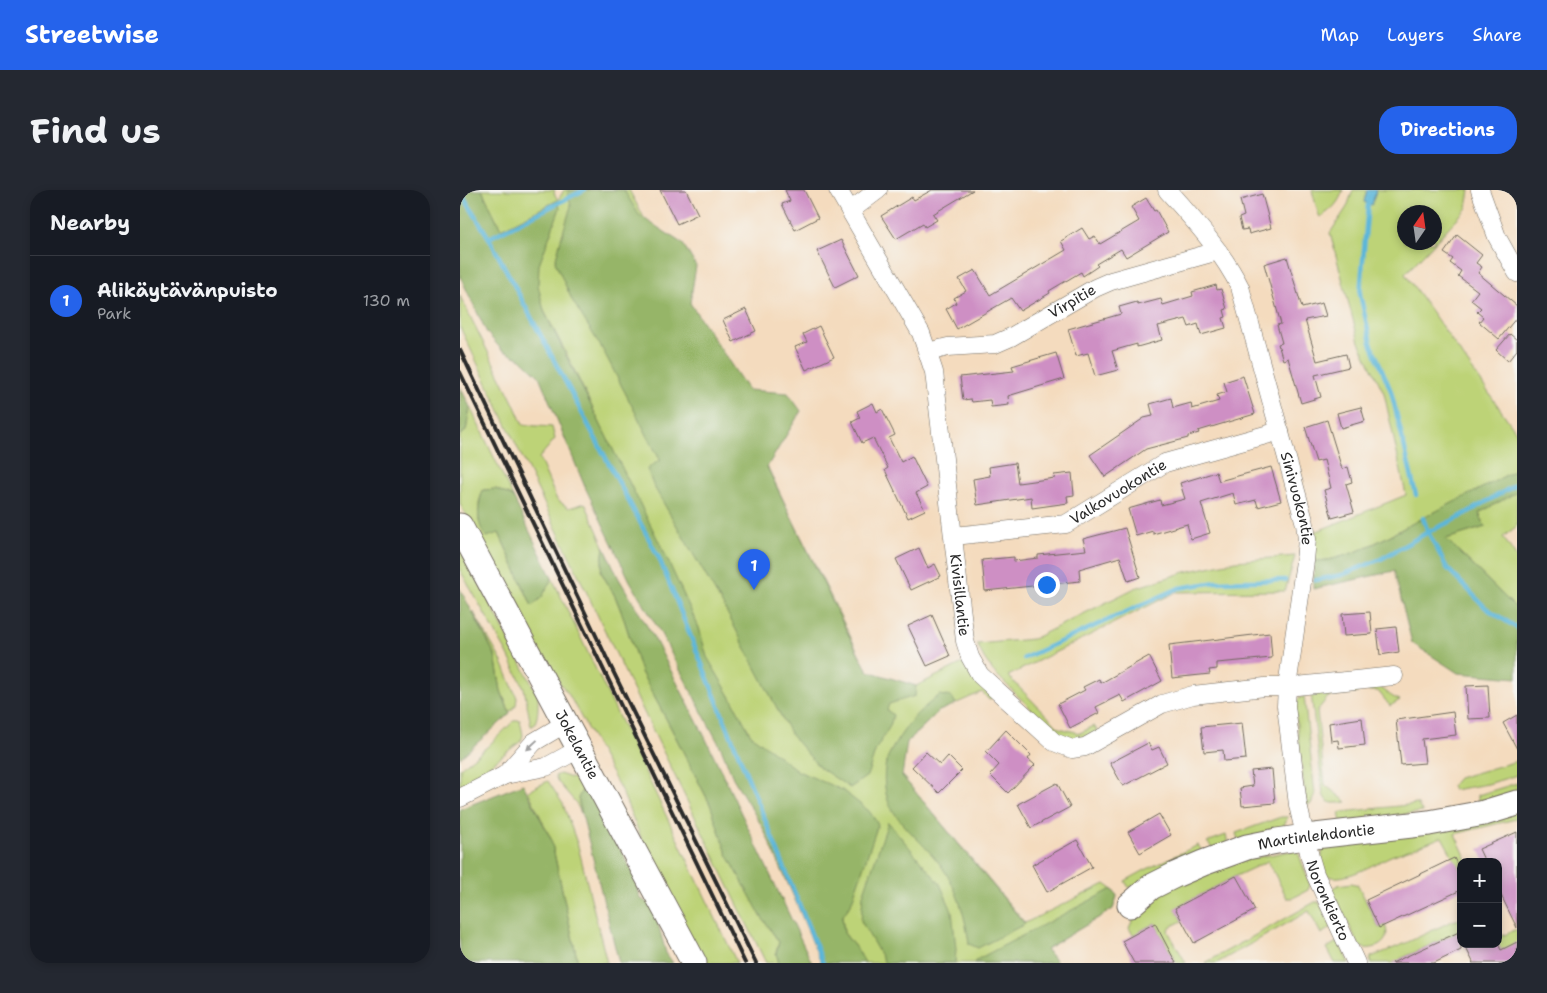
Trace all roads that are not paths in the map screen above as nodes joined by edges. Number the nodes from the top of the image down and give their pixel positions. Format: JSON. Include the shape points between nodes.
{"nodes":[{"id":1,"x":838,"y":190,"type":"edge"},
{"id":2,"x":878,"y":190,"type":"edge"},
{"id":3,"x":1167,"y":190,"type":"edge"},
{"id":4,"x":1480,"y":190,"type":"edge"},
{"id":5,"x":850,"y":211,"type":"junction"},
{"id":6,"x":1218,"y":251,"type":"junction"},
{"id":7,"x":1517,"y":273,"type":"edge"},
{"id":8,"x":928,"y":352,"type":"junction"},
{"id":9,"x":1280,"y":431,"type":"junction"},
{"id":10,"x":460,"y":526,"type":"edge"},
{"id":11,"x":954,"y":536,"type":"junction"},
{"id":12,"x":1394,"y":676,"type":"dead end"},
{"id":13,"x":1287,"y":688,"type":"junction"},
{"id":14,"x":566,"y":723,"type":"junction"},
{"id":15,"x":579,"y":749,"type":"junction"},
{"id":16,"x":505,"y":775,"type":"junction"},
{"id":17,"x":460,"y":798,"type":"edge"},
{"id":18,"x":1517,"y":803,"type":"edge"},
{"id":19,"x":1306,"y":837,"type":"junction"},
{"id":20,"x":1130,"y":906,"type":"dead end"},
{"id":21,"x":694,"y":963,"type":"edge"},
{"id":22,"x":1356,"y":963,"type":"edge"}],
"edges":[{"from":1,"to":5,"type":"street","name":"Kivisillantie"},
{"from":2,"to":5,"type":"street"},
{"from":3,"to":6,"type":"street","name":"Sinivuokontie"},
{"from":4,"to":7,"type":"street","via":[[1497,237]]},
{"from":5,"to":8,"type":"street","name":"Kivisillantie","via":[[922,333]]},
{"from":6,"to":8,"type":"street","name":"Virpitie","via":[[1111,281],[995,344],[948,347]]},
{"from":6,"to":9,"type":"street","name":"Sinivuokontie","via":[[1240,287]]},
{"from":8,"to":11,"type":"street","name":"Kivisillantie","via":[[934,372]]},
{"from":9,"to":11,"type":"street","name":"Valkovuokontie","via":[[1165,463],[1066,524]]},
{"from":9,"to":13,"type":"street","name":"Sinivuokontie","via":[[1307,539]]},
{"from":10,"to":14,"type":"main road","name":"Jokelantie"},
{"from":11,"to":13,"type":"street","name":"Kivisillantie","via":[[970,657],[980,675],[1054,742],[1072,749],[1086,747],[1162,704],[1193,695]]},
{"from":12,"to":13,"type":"street","name":"Kivisillantie"},
{"from":13,"to":19,"type":"street","name":"Sinivuokontie","via":[[1286,706],[1299,810]]},
{"from":14,"to":15,"type":"main road","name":"Jokelantie"},
{"from":14,"to":16,"type":"street","one_way":true,"via":[[534,742]]},
{"from":15,"to":16,"type":"street","via":[[546,767]]},
{"from":15,"to":21,"type":"main road","name":"Jokelantie"},
{"from":16,"to":17,"type":"street"},
{"from":18,"to":19,"type":"main road","name":"Martinlehdontie","via":[[1436,822]]},
{"from":19,"to":20,"type":"main road","name":"Martinlehdontie","via":[[1248,847],[1203,863],[1150,888]]},
{"from":19,"to":22,"type":"street","name":"Noronkierto","via":[[1315,874]]}]}
